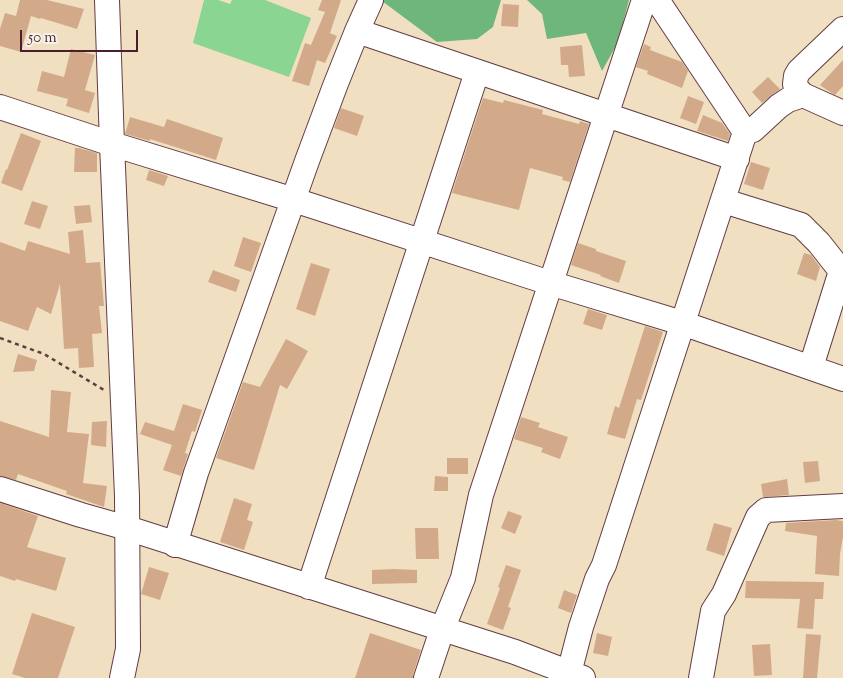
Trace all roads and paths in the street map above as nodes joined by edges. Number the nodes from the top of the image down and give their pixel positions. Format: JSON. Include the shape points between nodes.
{"nodes":[{"id":1,"x":107,"y":0,"type":"edge"},
{"id":2,"x":372,"y":0,"type":"edge"},
{"id":3,"x":644,"y":0,"type":"edge"},
{"id":4,"x":657,"y":0,"type":"edge"},
{"id":5,"x":843,"y":29,"type":"edge"},
{"id":6,"x":357,"y":31,"type":"junction"},
{"id":7,"x":477,"y":72,"type":"junction"},
{"id":8,"x":803,"y":95,"type":"junction"},
{"id":9,"x":0,"y":107,"type":"edge"},
{"id":10,"x":843,"y":113,"type":"edge"},
{"id":11,"x":606,"y":116,"type":"junction"},
{"id":12,"x":745,"y":132,"type":"junction"},
{"id":13,"x":112,"y":144,"type":"junction"},
{"id":14,"x":737,"y":159,"type":"junction"},
{"id":15,"x":294,"y":200,"type":"junction"},
{"id":16,"x":724,"y":201,"type":"junction"},
{"id":17,"x":421,"y":241,"type":"junction"},
{"id":18,"x":550,"y":283,"type":"junction"},
{"id":19,"x":682,"y":323,"type":"junction"},
{"id":20,"x":0,"y":338,"type":"edge"},
{"id":21,"x":811,"y":368,"type":"junction"},
{"id":22,"x":843,"y":379,"type":"edge"},
{"id":23,"x":122,"y":401,"type":"junction"},
{"id":24,"x":0,"y":489,"type":"edge"},
{"id":25,"x":843,"y":506,"type":"edge"},
{"id":26,"x":127,"y":528,"type":"junction"},
{"id":27,"x":176,"y":545,"type":"junction"},
{"id":28,"x":308,"y":587,"type":"junction"},
{"id":29,"x":442,"y":630,"type":"junction"},
{"id":30,"x":576,"y":676,"type":"edge"},
{"id":31,"x":122,"y":678,"type":"edge"},
{"id":32,"x":426,"y":678,"type":"edge"},
{"id":33,"x":701,"y":678,"type":"edge"}],
"edges":[{"from":1,"to":13,"type":"street"},
{"from":2,"to":6,"type":"street"},
{"from":3,"to":11,"type":"street"},
{"from":4,"to":12,"type":"street"},
{"from":5,"to":8,"type":"street","via":[[799,71],[795,84]]},
{"from":6,"to":7,"type":"street"},
{"from":6,"to":15,"type":"street"},
{"from":7,"to":11,"type":"street"},
{"from":7,"to":17,"type":"street"},
{"from":8,"to":10,"type":"street"},
{"from":8,"to":12,"type":"street","via":[[788,100],[753,130]]},
{"from":9,"to":13,"type":"street"},
{"from":11,"to":14,"type":"street"},
{"from":11,"to":18,"type":"street"},
{"from":12,"to":14,"type":"street"},
{"from":13,"to":15,"type":"street"},
{"from":13,"to":23,"type":"street"},
{"from":14,"to":16,"type":"street"},
{"from":15,"to":17,"type":"street"},
{"from":15,"to":27,"type":"street","via":[[196,473]]},
{"from":16,"to":19,"type":"street"},
{"from":16,"to":21,"type":"street","via":[[801,225],[841,271]]},
{"from":17,"to":18,"type":"street"},
{"from":17,"to":28,"type":"street"},
{"from":18,"to":19,"type":"street"},
{"from":18,"to":29,"type":"street","via":[[481,495],[463,578]]},
{"from":19,"to":21,"type":"street"},
{"from":19,"to":30,"type":"street","via":[[581,627]]},
{"from":20,"to":23,"type":"path","via":[[44,354]]},
{"from":21,"to":22,"type":"street"},
{"from":23,"to":26,"type":"street"},
{"from":24,"to":26,"type":"street"},
{"from":25,"to":33,"type":"street","via":[[766,510],[758,517],[724,594],[713,611]]},
{"from":26,"to":27,"type":"street"},
{"from":26,"to":31,"type":"street","via":[[128,649]]},
{"from":27,"to":28,"type":"street"},
{"from":28,"to":29,"type":"street"},
{"from":29,"to":30,"type":"street","via":[[515,652]]},
{"from":29,"to":32,"type":"street"}]}
